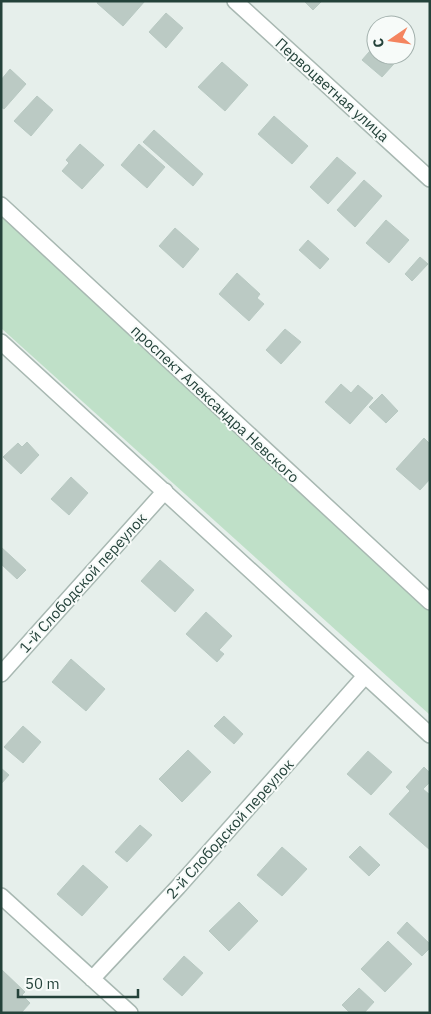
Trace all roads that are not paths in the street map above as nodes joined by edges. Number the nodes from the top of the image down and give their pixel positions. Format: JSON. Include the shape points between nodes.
{"nodes":[{"id":1,"x":235,"y":1,"type":"edge"},
{"id":2,"x":430,"y":179,"type":"edge"},
{"id":3,"x":1,"y":205,"type":"edge"},
{"id":4,"x":1,"y":342,"type":"edge"},
{"id":5,"x":165,"y":491,"type":"junction"},
{"id":6,"x":430,"y":602,"type":"edge"},
{"id":7,"x":1,"y":674,"type":"edge"},
{"id":8,"x":365,"y":676,"type":"junction"},
{"id":9,"x":430,"y":735,"type":"edge"},
{"id":10,"x":1,"y":896,"type":"edge"},
{"id":11,"x":92,"y":979,"type":"junction"},
{"id":12,"x":130,"y":1013,"type":"edge"}],
"edges":[{"from":1,"to":2,"type":"street","name":"Первоцветная улица"},
{"from":3,"to":6,"type":"street","name":"проспект Александра Невского"},
{"from":4,"to":5,"type":"street"},
{"from":5,"to":7,"type":"street","name":"1-й Слободской переулок"},
{"from":5,"to":8,"type":"street"},
{"from":8,"to":9,"type":"street"},
{"from":8,"to":11,"type":"street","name":"2-й Слободской переулок"},
{"from":10,"to":11,"type":"street"},
{"from":11,"to":12,"type":"street"}]}
